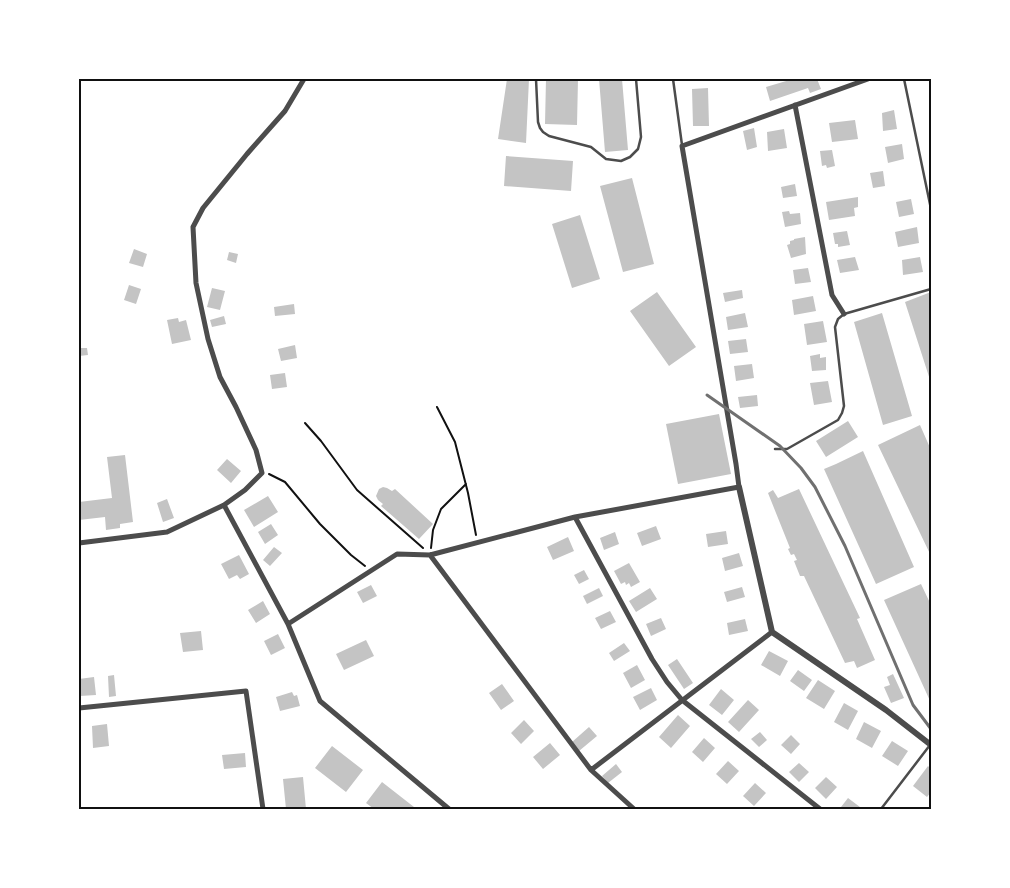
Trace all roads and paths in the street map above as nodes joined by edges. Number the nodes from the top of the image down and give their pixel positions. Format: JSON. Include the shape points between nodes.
{"nodes":[{"id":1,"x":304,"y":79,"type":"edge"},
{"id":2,"x":536,"y":79,"type":"edge"},
{"id":3,"x":636,"y":79,"type":"edge"},
{"id":4,"x":674,"y":79,"type":"edge"},
{"id":5,"x":868,"y":79,"type":"edge"},
{"id":6,"x":904,"y":79,"type":"edge"},
{"id":7,"x":795,"y":105,"type":"junction"},
{"id":8,"x":682,"y":146,"type":"junction"},
{"id":9,"x":931,"y":210,"type":"edge"},
{"id":10,"x":931,"y":289,"type":"edge"},
{"id":11,"x":844,"y":314,"type":"junction"},
{"id":12,"x":437,"y":407,"type":"dead end"},
{"id":13,"x":306,"y":423,"type":"dead end"},
{"id":14,"x":775,"y":449,"type":"dead end"},
{"id":15,"x":262,"y":473,"type":"junction"},
{"id":16,"x":466,"y":484,"type":"junction"},
{"id":17,"x":739,"y":487,"type":"junction"},
{"id":18,"x":224,"y":505,"type":"junction"},
{"id":19,"x":575,"y":517,"type":"junction"},
{"id":20,"x":478,"y":542,"type":"junction"},
{"id":21,"x":79,"y":543,"type":"edge"},
{"id":22,"x":430,"y":555,"type":"junction"},
{"id":23,"x":371,"y":571,"type":"junction"},
{"id":24,"x":288,"y":624,"type":"junction"},
{"id":25,"x":772,"y":632,"type":"junction"},
{"id":26,"x":682,"y":700,"type":"junction"},
{"id":27,"x":79,"y":708,"type":"edge"},
{"id":28,"x":931,"y":745,"type":"edge"},
{"id":29,"x":591,"y":770,"type":"junction"},
{"id":30,"x":264,"y":809,"type":"edge"},
{"id":31,"x":449,"y":809,"type":"edge"},
{"id":32,"x":634,"y":809,"type":"edge"},
{"id":33,"x":820,"y":809,"type":"edge"},
{"id":34,"x":881,"y":809,"type":"edge"}],
"edges":[{"from":1,"to":15,"type":"street","via":[[285,111],[203,208],[193,227],[196,282],[208,339],[220,377],[256,450]]},
{"from":2,"to":3,"type":"lane","via":[[538,122],[544,132],[591,148],[606,159],[621,161],[638,149],[641,138]]},
{"from":4,"to":8,"type":"lane"},
{"from":5,"to":7,"type":"street"},
{"from":6,"to":9,"type":"lane"},
{"from":7,"to":8,"type":"street"},
{"from":7,"to":11,"type":"street","via":[[832,295]]},
{"from":8,"to":17,"type":"street"},
{"from":10,"to":11,"type":"lane"},
{"from":11,"to":14,"type":"lane","via":[[835,327],[844,406],[842,414],[838,420],[786,449]]},
{"from":12,"to":16,"type":"path","via":[[456,442]]},
{"from":13,"to":22,"type":"path","via":[[357,490]]},
{"from":15,"to":18,"type":"street"},
{"from":15,"to":23,"type":"path","via":[[285,482],[320,524]]},
{"from":16,"to":20,"type":"path"},
{"from":16,"to":22,"type":"path","via":[[441,509]]},
{"from":17,"to":19,"type":"street"},
{"from":17,"to":25,"type":"street"},
{"from":18,"to":21,"type":"street","via":[[167,532]]},
{"from":18,"to":24,"type":"street"},
{"from":19,"to":20,"type":"street"},
{"from":19,"to":26,"type":"street","via":[[652,659]]},
{"from":20,"to":22,"type":"street"},
{"from":22,"to":23,"type":"street","via":[[397,554]]},
{"from":22,"to":29,"type":"street"},
{"from":23,"to":24,"type":"street"},
{"from":24,"to":31,"type":"street","via":[[320,701]]},
{"from":25,"to":26,"type":"street"},
{"from":25,"to":28,"type":"street"},
{"from":26,"to":29,"type":"street"},
{"from":26,"to":33,"type":"street"},
{"from":27,"to":30,"type":"street","via":[[246,691]]},
{"from":28,"to":34,"type":"lane"},
{"from":29,"to":32,"type":"street"}]}
